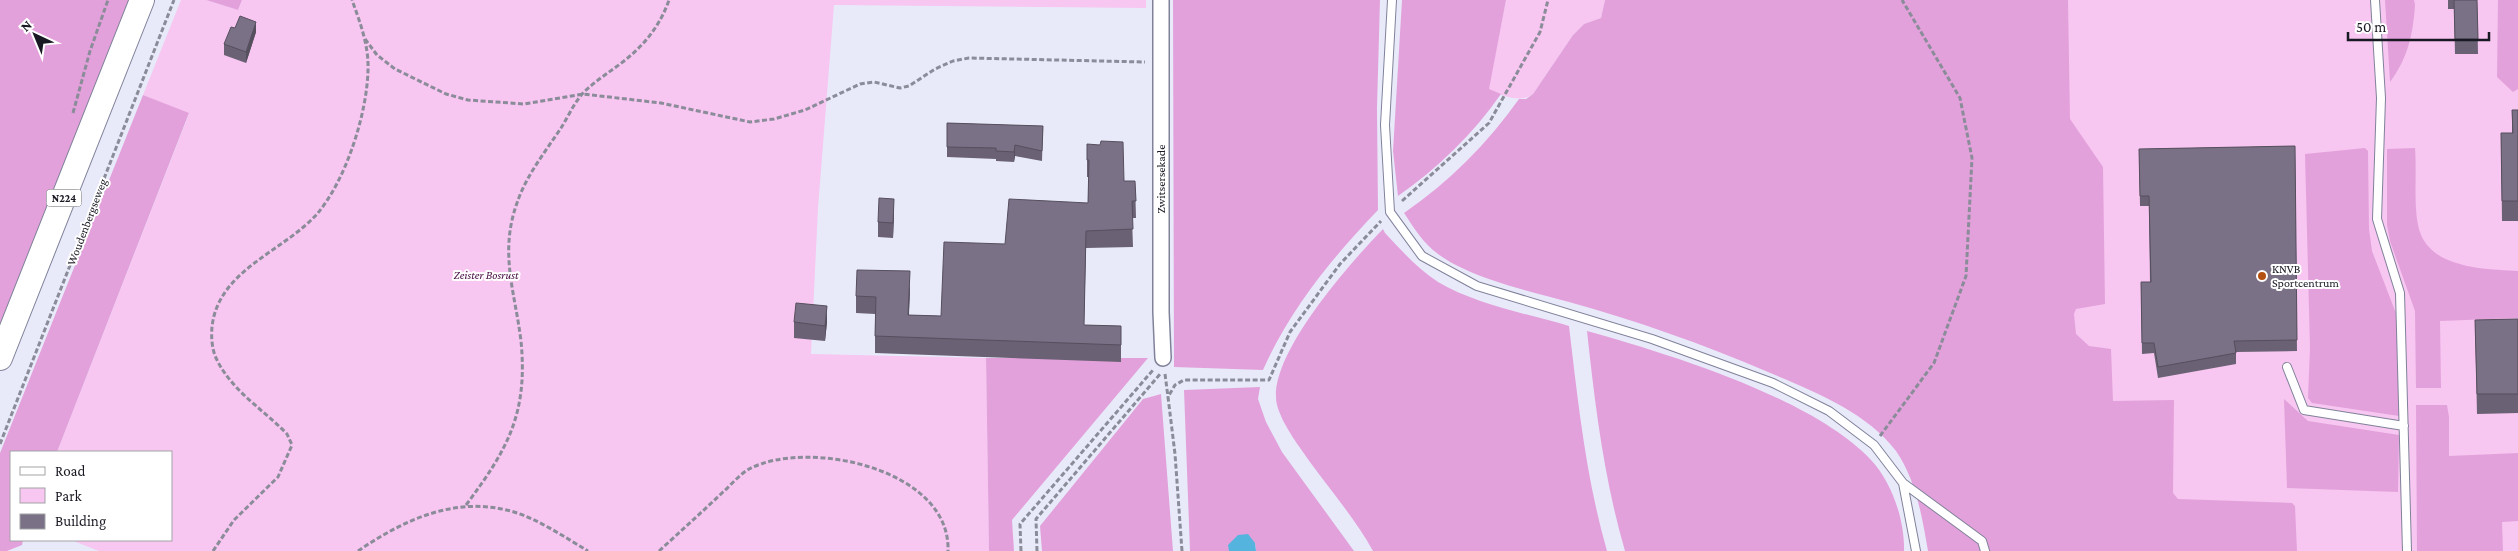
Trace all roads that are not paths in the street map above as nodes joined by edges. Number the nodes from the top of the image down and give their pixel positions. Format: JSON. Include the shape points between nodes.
{"nodes":[{"id":1,"x":142,"y":0,"type":"edge"},
{"id":2,"x":1161,"y":0,"type":"edge"},
{"id":3,"x":1392,"y":0,"type":"edge"},
{"id":4,"x":2375,"y":0,"type":"edge"},
{"id":5,"x":0,"y":358,"type":"edge"},
{"id":6,"x":1163,"y":358,"type":"road end"},
{"id":7,"x":2287,"y":367,"type":"dead end"},
{"id":8,"x":2404,"y":426,"type":"junction"},
{"id":9,"x":1903,"y":484,"type":"junction"},
{"id":10,"x":1916,"y":551,"type":"edge"},
{"id":11,"x":1984,"y":551,"type":"edge"},
{"id":12,"x":2406,"y":551,"type":"edge"}],
"edges":[{"from":1,"to":5,"type":"main road","number":"N224"},
{"from":2,"to":6,"type":"street","name":"Zwitsersekade"},
{"from":3,"to":9,"type":"lane","via":[[1385,125],[1390,212],[1422,256],[1477,286],[1652,339],[1773,383],[1829,411],[1874,445]]},
{"from":4,"to":8,"type":"lane","via":[[2381,98],[2377,219],[2400,293]]},
{"from":7,"to":8,"type":"lane","via":[[2304,410]]},
{"from":8,"to":12,"type":"lane"},
{"from":9,"to":10,"type":"lane"},
{"from":9,"to":11,"type":"lane","via":[[1982,541]]}]}
